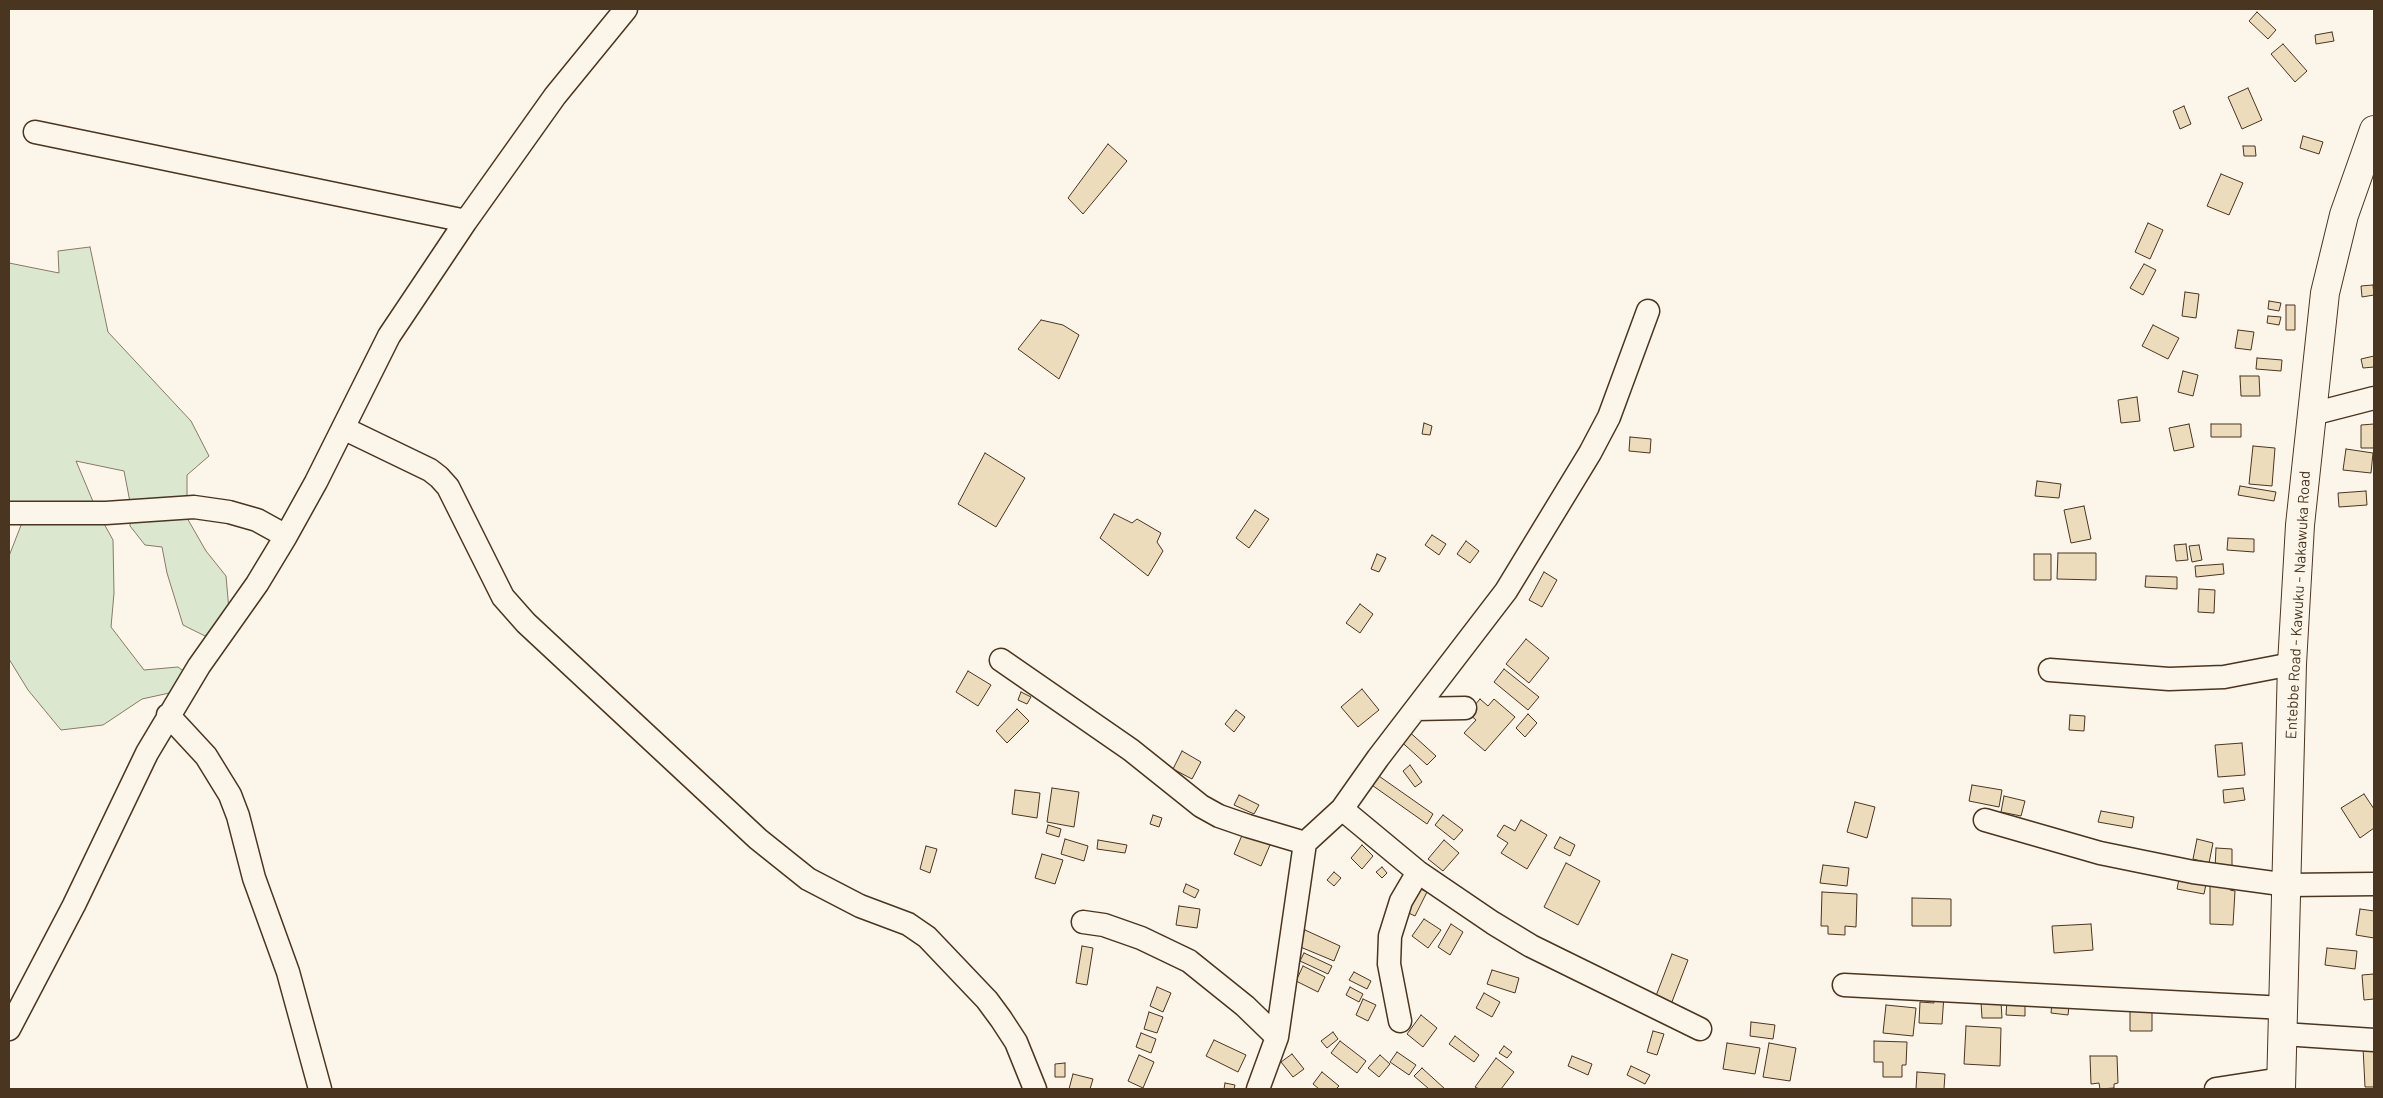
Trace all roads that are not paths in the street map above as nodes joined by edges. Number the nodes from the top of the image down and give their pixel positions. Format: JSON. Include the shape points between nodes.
{"nodes":[{"id":1,"x":626,"y":9,"type":"edge"},
{"id":2,"x":2374,"y":130,"type":"edge"},
{"id":3,"x":35,"y":132,"type":"dead end"},
{"id":4,"x":466,"y":221,"type":"junction"},
{"id":5,"x":1648,"y":311,"type":"dead end"},
{"id":6,"x":2374,"y":398,"type":"edge"},
{"id":7,"x":2312,"y":414,"type":"junction"},
{"id":8,"x":343,"y":428,"type":"junction"},
{"id":9,"x":9,"y":513,"type":"edge"},
{"id":10,"x":286,"y":536,"type":"junction"},
{"id":11,"x":1001,"y":660,"type":"dead end"},
{"id":12,"x":2292,"y":664,"type":"junction"},
{"id":13,"x":2050,"y":670,"type":"dead end"},
{"id":14,"x":1465,"y":708,"type":"dead end"},
{"id":15,"x":1416,"y":709,"type":"junction"},
{"id":16,"x":168,"y":715,"type":"junction"},
{"id":17,"x":1342,"y":809,"type":"junction"},
{"id":18,"x":1985,"y":820,"type":"dead end"},
{"id":19,"x":1306,"y":843,"type":"junction"},
{"id":20,"x":1418,"y":872,"type":"junction"},
{"id":21,"x":2374,"y":884,"type":"edge"},
{"id":22,"x":2288,"y":885,"type":"junction"},
{"id":23,"x":1083,"y":922,"type":"dead end"},
{"id":24,"x":1844,"y":985,"type":"dead end"},
{"id":25,"x":1400,"y":1021,"type":"dead end"},
{"id":26,"x":2284,"y":1021,"type":"junction"},
{"id":27,"x":9,"y":1029,"type":"edge"},
{"id":28,"x":1700,"y":1029,"type":"dead end"},
{"id":29,"x":1278,"y":1037,"type":"junction"},
{"id":30,"x":2374,"y":1040,"type":"edge"},
{"id":31,"x":2281,"y":1084,"type":"edge"},
{"id":32,"x":320,"y":1089,"type":"edge"},
{"id":33,"x":1035,"y":1089,"type":"edge"},
{"id":34,"x":1258,"y":1089,"type":"edge"},
{"id":35,"x":2216,"y":1089,"type":"edge"}],
"edges":[{"from":1,"to":4,"type":"street","via":[[555,96]]},
{"from":2,"to":7,"type":"main road","name":"Entebbe Road - Kawuku - Nakawuka Road","via":[[2334,247],[2325,293]]},
{"from":3,"to":4,"type":"street"},
{"from":4,"to":8,"type":"street","via":[[389,336]]},
{"from":5,"to":15,"type":"street","via":[[1609,417],[1590,453],[1506,592]]},
{"from":6,"to":7,"type":"street"},
{"from":7,"to":12,"type":"main road","name":"Entebbe Road - Kawuku - Nakawuka Road","via":[[2300,525]]},
{"from":8,"to":10,"type":"street"},
{"from":8,"to":33,"type":"street","via":[[440,477],[503,597],[526,623],[758,840],[808,879],[860,906],[908,924],[927,937],[987,1000],[1016,1042]]},
{"from":9,"to":10,"type":"street","via":[[106,513],[194,507],[256,520]]},
{"from":10,"to":16,"type":"street"},
{"from":11,"to":19,"type":"street","via":[[1131,750],[1202,806],[1240,824]]},
{"from":12,"to":13,"type":"street","via":[[2224,677],[2188,678]]},
{"from":12,"to":22,"type":"main road","name":"Entebbe Road - Kawuku - Nakawuka Road"},
{"from":14,"to":15,"type":"street"},
{"from":15,"to":17,"type":"street"},
{"from":16,"to":27,"type":"street"},
{"from":16,"to":32,"type":"street","via":[[206,756],[230,795],[254,878],[288,972]]},
{"from":17,"to":19,"type":"street"},
{"from":17,"to":20,"type":"street"},
{"from":18,"to":22,"type":"street","via":[[2109,855],[2193,872]]},
{"from":19,"to":29,"type":"street"},
{"from":20,"to":25,"type":"street","via":[[1400,901],[1390,936],[1389,964]]},
{"from":20,"to":28,"type":"street","via":[[1478,914],[1532,946]]},
{"from":21,"to":22,"type":"street"},
{"from":22,"to":26,"type":"main road","name":"Entebbe Road - Kawuku - Nakawuka Road"},
{"from":23,"to":29,"type":"street","via":[[1141,938],[1188,961]]},
{"from":24,"to":26,"type":"street"},
{"from":26,"to":30,"type":"street"},
{"from":26,"to":31,"type":"main road","name":"Entebbe Road - Kawuku - Nakawuka Road"},
{"from":29,"to":34,"type":"street"},
{"from":31,"to":35,"type":"street"}]}
